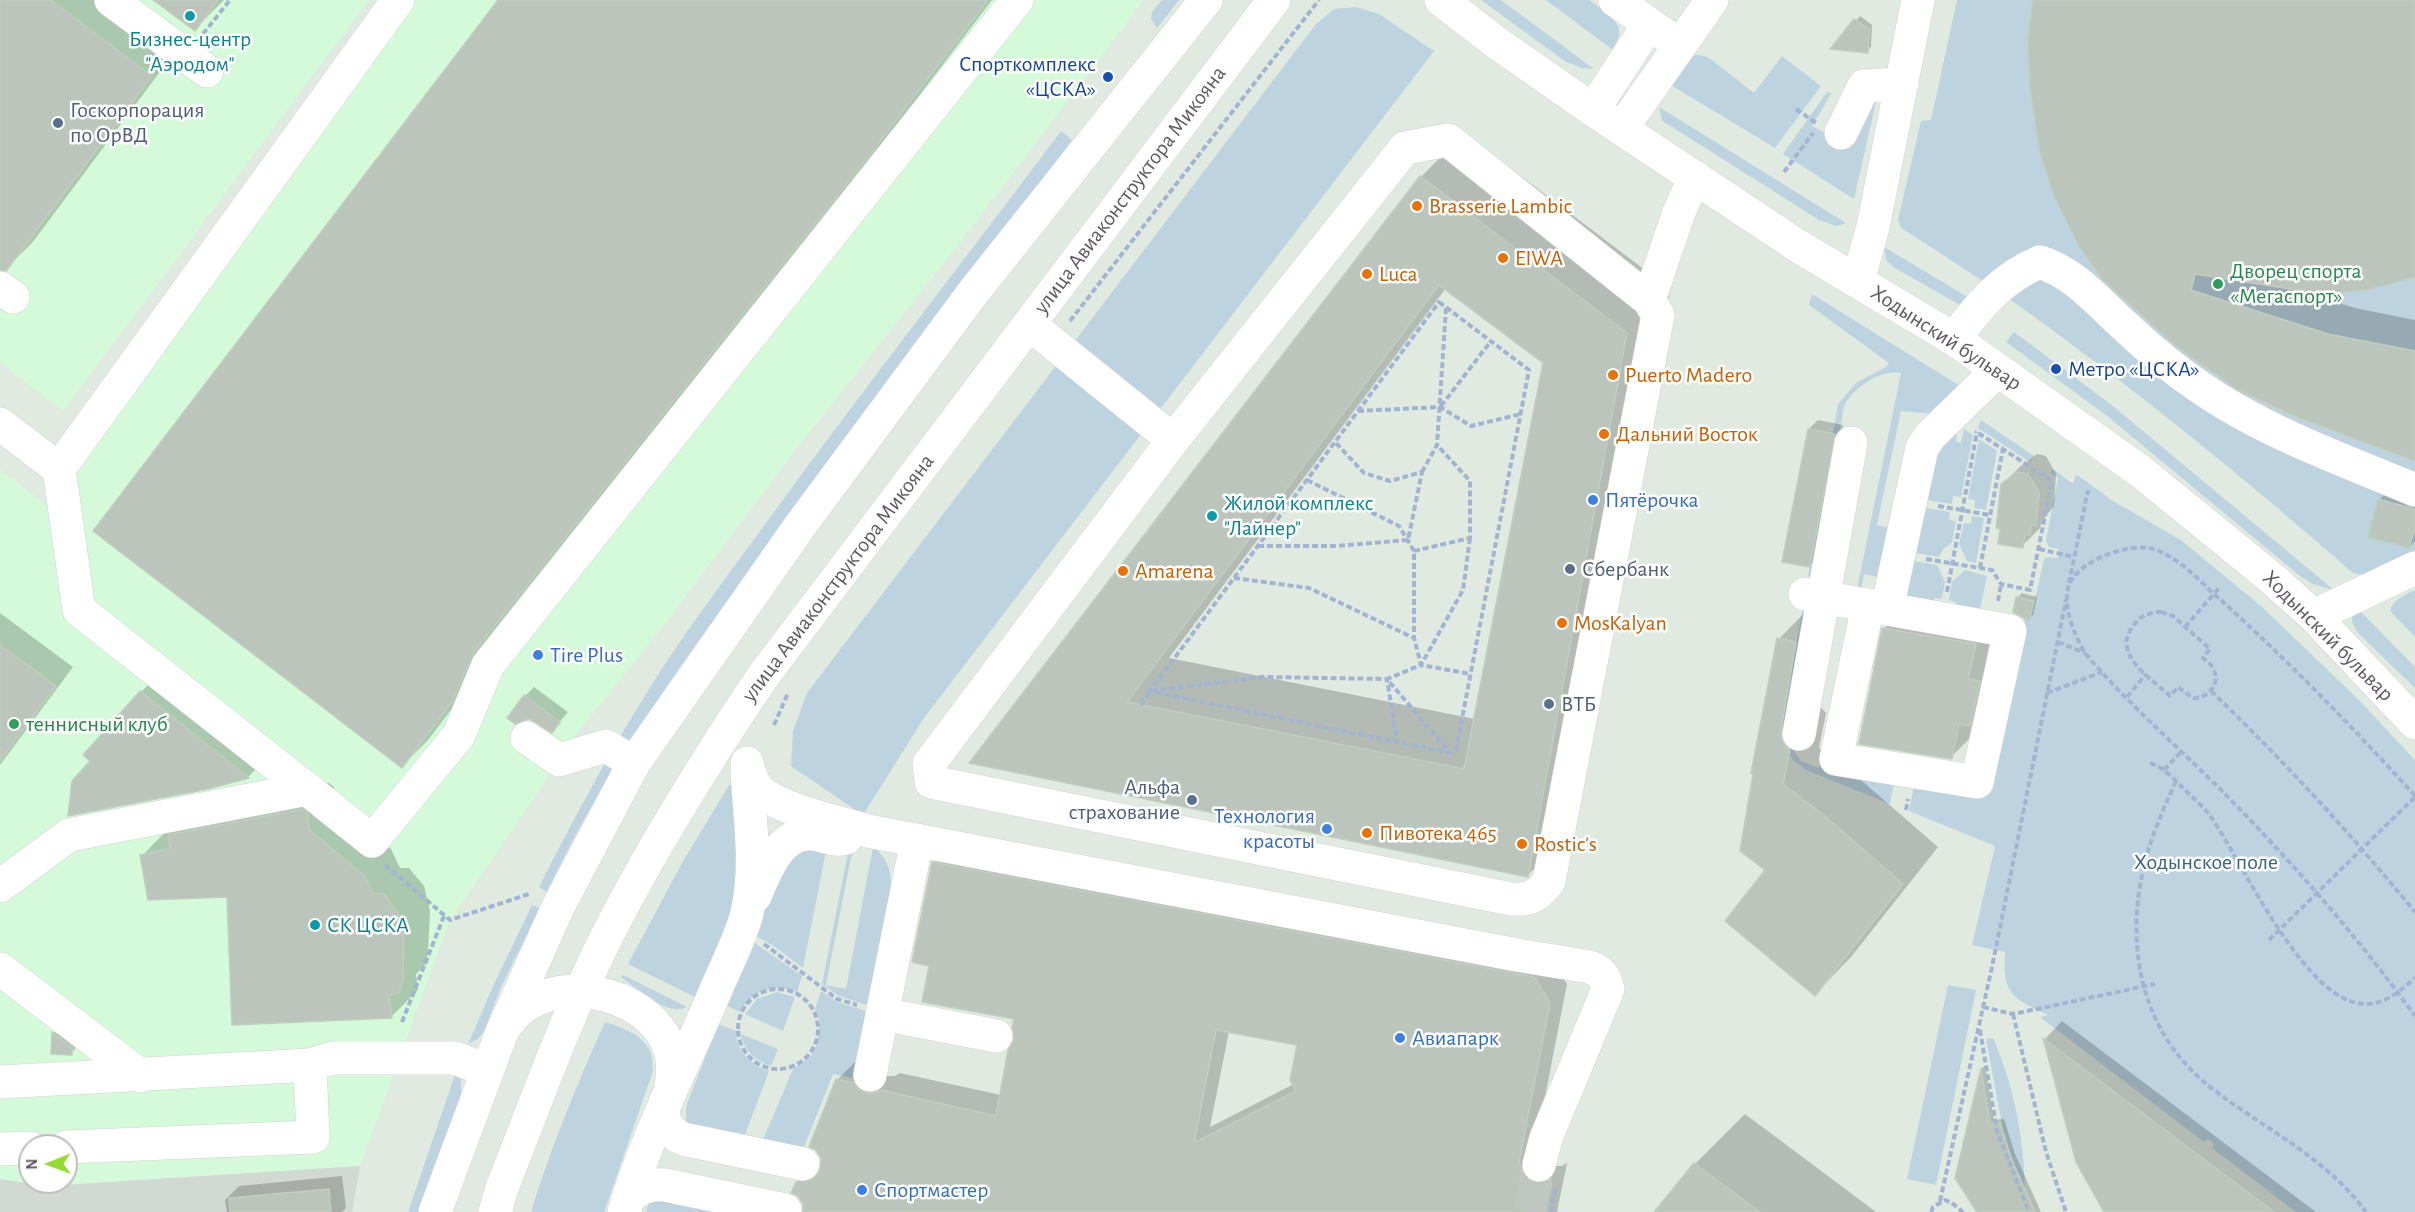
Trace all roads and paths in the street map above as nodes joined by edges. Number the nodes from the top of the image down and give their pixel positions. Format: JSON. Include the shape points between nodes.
{"nodes":[{"id":1,"x":111,"y":0,"type":"edge"},
{"id":2,"x":230,"y":0,"type":"edge"},
{"id":3,"x":398,"y":0,"type":"edge"},
{"id":4,"x":1017,"y":0,"type":"edge"},
{"id":5,"x":1206,"y":0,"type":"edge"},
{"id":6,"x":1274,"y":0,"type":"edge"},
{"id":7,"x":1441,"y":0,"type":"edge"},
{"id":8,"x":1615,"y":0,"type":"edge"},
{"id":9,"x":1693,"y":0,"type":"edge"},
{"id":10,"x":1712,"y":0,"type":"edge"},
{"id":11,"x":1918,"y":0,"type":"edge"},
{"id":12,"x":1665,"y":35,"type":"junction"},
{"id":13,"x":196,"y":63,"type":"joint"},
{"id":14,"x":1902,"y":84,"type":"junction"},
{"id":15,"x":1796,"y":109,"type":"dead end"},
{"id":16,"x":1593,"y":110,"type":"junction"},
{"id":17,"x":1622,"y":129,"type":"junction"},
{"id":18,"x":1830,"y":129,"type":"joint"},
{"id":19,"x":1695,"y":177,"type":"junction"},
{"id":20,"x":1858,"y":281,"type":"junction"},
{"id":21,"x":1649,"y":300,"type":"junction"},
{"id":22,"x":1446,"y":307,"type":"junction"},
{"id":23,"x":1029,"y":324,"type":"junction"},
{"id":24,"x":1954,"y":339,"type":"junction"},
{"id":25,"x":1491,"y":341,"type":"junction"},
{"id":26,"x":1998,"y":370,"type":"junction"},
{"id":27,"x":1440,"y":407,"type":"junction"},
{"id":28,"x":1358,"y":411,"type":"junction"},
{"id":29,"x":1521,"y":414,"type":"junction"},
{"id":30,"x":1964,"y":424,"type":"junction"},
{"id":31,"x":6,"y":440,"type":"edge"},
{"id":32,"x":1173,"y":440,"type":"junction"},
{"id":33,"x":1335,"y":442,"type":"junction"},
{"id":34,"x":1851,"y":443,"type":"dead end"},
{"id":35,"x":1437,"y":445,"type":"junction"},
{"id":36,"x":2003,"y":450,"type":"junction"},
{"id":37,"x":59,"y":469,"type":"junction"},
{"id":38,"x":1422,"y":472,"type":"junction"},
{"id":39,"x":1307,"y":480,"type":"junction"},
{"id":40,"x":2088,"y":490,"type":"dead end"},
{"id":41,"x":2415,"y":490,"type":"edge"},
{"id":42,"x":1909,"y":501,"type":"junction"},
{"id":43,"x":1962,"y":510,"type":"junction"},
{"id":44,"x":1990,"y":515,"type":"junction"},
{"id":45,"x":1470,"y":538,"type":"junction"},
{"id":46,"x":1408,"y":540,"type":"junction"},
{"id":47,"x":1257,"y":546,"type":"junction"},
{"id":48,"x":2038,"y":549,"type":"junction"},
{"id":49,"x":1414,"y":551,"type":"junction"},
{"id":50,"x":1898,"y":555,"type":"junction"},
{"id":51,"x":2074,"y":557,"type":"junction"},
{"id":52,"x":1952,"y":563,"type":"junction"},
{"id":53,"x":2415,"y":567,"type":"edge"},
{"id":54,"x":1980,"y":568,"type":"junction"},
{"id":55,"x":1234,"y":578,"type":"junction"},
{"id":56,"x":2220,"y":587,"type":"dead end"},
{"id":57,"x":2068,"y":588,"type":"junction"},
{"id":58,"x":2214,"y":594,"type":"junction"},
{"id":59,"x":1814,"y":596,"type":"junction"},
{"id":60,"x":1878,"y":607,"type":"junction"},
{"id":61,"x":2314,"y":616,"type":"junction"},
{"id":62,"x":1942,"y":619,"type":"junction"},
{"id":63,"x":2185,"y":627,"type":"junction"},
{"id":64,"x":1414,"y":638,"type":"junction"},
{"id":65,"x":2058,"y":642,"type":"junction"},
{"id":66,"x":2085,"y":653,"type":"junction"},
{"id":67,"x":1420,"y":665,"type":"junction"},
{"id":68,"x":2102,"y":672,"type":"junction"},
{"id":69,"x":1471,"y":674,"type":"junction"},
{"id":70,"x":2146,"y":674,"type":"junction"},
{"id":71,"x":760,"y":679,"type":"junction"},
{"id":72,"x":1387,"y":679,"type":"junction"},
{"id":73,"x":1150,"y":691,"type":"junction"},
{"id":74,"x":2211,"y":691,"type":"junction"},
{"id":75,"x":2047,"y":693,"type":"junction"},
{"id":76,"x":2127,"y":697,"type":"junction"},
{"id":77,"x":1141,"y":705,"type":"dead end"},
{"id":78,"x":2415,"y":723,"type":"edge"},
{"id":79,"x":1799,"y":734,"type":"dead end"},
{"id":80,"x":527,"y":738,"type":"dead end"},
{"id":81,"x":1397,"y":742,"type":"junction"},
{"id":82,"x":2182,"y":751,"type":"junction"},
{"id":83,"x":1450,"y":753,"type":"junction"},
{"id":84,"x":634,"y":763,"type":"junction"},
{"id":85,"x":747,"y":763,"type":"junction"},
{"id":86,"x":2150,"y":763,"type":"dead end"},
{"id":87,"x":2164,"y":770,"type":"junction"},
{"id":88,"x":2176,"y":781,"type":"junction"},
{"id":89,"x":307,"y":789,"type":"junction"},
{"id":90,"x":2415,"y":796,"type":"edge"},
{"id":91,"x":868,"y":831,"type":"junction"},
{"id":92,"x":917,"y":840,"type":"junction"},
{"id":93,"x":372,"y":841,"type":"junction"},
{"id":94,"x":2362,"y":848,"type":"junction"},
{"id":95,"x":0,"y":886,"type":"edge"},
{"id":96,"x":529,"y":894,"type":"dead end"},
{"id":97,"x":2316,"y":894,"type":"junction"},
{"id":98,"x":2415,"y":912,"type":"edge"},
{"id":99,"x":444,"y":916,"type":"junction"},
{"id":100,"x":743,"y":923,"type":"junction"},
{"id":101,"x":2278,"y":931,"type":"junction"},
{"id":102,"x":2269,"y":940,"type":"dead end"},
{"id":103,"x":0,"y":969,"type":"edge"},
{"id":104,"x":2415,"y":978,"type":"edge"},
{"id":105,"x":2156,"y":984,"type":"dead end"},
{"id":106,"x":2143,"y":987,"type":"junction"},
{"id":107,"x":581,"y":992,"type":"junction"},
{"id":108,"x":2398,"y":992,"type":"junction"},
{"id":109,"x":1983,"y":1007,"type":"junction"},
{"id":110,"x":870,"y":1010,"type":"junction"},
{"id":111,"x":2013,"y":1014,"type":"junction"},
{"id":112,"x":2415,"y":1016,"type":"edge"},
{"id":113,"x":402,"y":1022,"type":"dead end"},
{"id":114,"x":1979,"y":1026,"type":"junction"},
{"id":115,"x":502,"y":1032,"type":"junction"},
{"id":116,"x":818,"y":1034,"type":"joint"},
{"id":117,"x":996,"y":1036,"type":"dead end"},
{"id":118,"x":310,"y":1065,"type":"junction"},
{"id":119,"x":486,"y":1070,"type":"junction"},
{"id":120,"x":870,"y":1075,"type":"dead end"},
{"id":121,"x":141,"y":1076,"type":"junction"},
{"id":122,"x":0,"y":1082,"type":"edge"},
{"id":123,"x":664,"y":1104,"type":"junction"},
{"id":124,"x":78,"y":1147,"type":"edge"},
{"id":125,"x":18,"y":1148,"type":"edge"},
{"id":126,"x":0,"y":1149,"type":"edge"},
{"id":127,"x":1539,"y":1166,"type":"tunnel mouth"},
{"id":128,"x":628,"y":1199,"type":"edge"},
{"id":129,"x":1940,"y":1202,"type":"junction"},
{"id":130,"x":435,"y":1212,"type":"edge"},
{"id":131,"x":495,"y":1212,"type":"edge"},
{"id":132,"x":1930,"y":1212,"type":"edge"},
{"id":133,"x":1963,"y":1212,"type":"edge"},
{"id":134,"x":2029,"y":1212,"type":"edge"},
{"id":135,"x":2066,"y":1212,"type":"edge"},
{"id":136,"x":2366,"y":1212,"type":"edge"}],
"edges":[{"from":1,"to":13,"type":"street"},
{"from":2,"to":13,"type":"path"},
{"from":3,"to":37,"type":"street"},
{"from":4,"to":93,"type":"street","via":[[488,665],[459,735]]},
{"from":5,"to":84,"type":"street","via":[[975,290],[800,526]]},
{"from":6,"to":23,"type":"street","name":"улица Авиаконструктора Микояна"},
{"from":7,"to":16,"type":"street","name":"Ходынский бульвар"},
{"from":8,"to":12,"type":"street"},
{"from":9,"to":12,"type":"street"},
{"from":10,"to":12,"type":"street"},
{"from":11,"to":14,"type":"street"},
{"from":12,"to":16,"type":"street"},
{"from":12,"to":17,"type":"street"},
{"from":14,"to":18,"type":"street","via":[[1864,86]]},
{"from":14,"to":20,"type":"street"},
{"from":15,"to":18,"type":"path"},
{"from":16,"to":17,"type":"street","name":"Ходынский бульвар"},
{"from":17,"to":19,"type":"street","name":"Ходынский бульвар"},
{"from":19,"to":20,"type":"street","name":"Ходынский бульвар"},
{"from":19,"to":21,"type":"street"},
{"from":20,"to":24,"type":"street","name":"Ходынский бульвар"},
{"from":21,"to":32,"type":"street","via":[[1448,141],[1405,147]]},
{"from":21,"to":32,"type":"street","via":[[1658,315],[1656,333],[1549,881],[1539,895],[1525,900],[931,782],[929,764]]},
{"from":22,"to":25,"type":"path"},
{"from":22,"to":27,"type":"path"},
{"from":22,"to":28,"type":"path","via":[[1439,302]]},
{"from":23,"to":32,"type":"street"},
{"from":23,"to":71,"type":"street","name":"улица Авиаконструктора Микояна"},
{"from":24,"to":26,"type":"street","name":"Ходынский бульвар"},
{"from":24,"to":41,"type":"street","via":[[1984,300],[2023,268],[2040,262],[2060,268],[2126,328],[2204,390],[2293,439]]},
{"from":25,"to":27,"type":"path"},
{"from":25,"to":29,"type":"path","via":[[1529,370]]},
{"from":26,"to":30,"type":"street"},
{"from":26,"to":61,"type":"street","name":"Ходынский бульвар","via":[[2140,471]]},
{"from":27,"to":28,"type":"path"},
{"from":27,"to":29,"type":"path","via":[[1471,426]]},
{"from":27,"to":35,"type":"path"},
{"from":28,"to":33,"type":"path"},
{"from":29,"to":69,"type":"path"},
{"from":30,"to":36,"type":"path"},
{"from":30,"to":42,"type":"street","via":[[1930,436],[1922,448]]},
{"from":30,"to":43,"type":"path"},
{"from":31,"to":37,"type":"street"},
{"from":33,"to":38,"type":"path","via":[[1364,473],[1390,481]]},
{"from":33,"to":39,"type":"path"},
{"from":34,"to":59,"type":"street"},
{"from":35,"to":38,"type":"path"},
{"from":35,"to":45,"type":"path","via":[[1470,481]]},
{"from":36,"to":44,"type":"path"},
{"from":36,"to":48,"type":"path","via":[[2052,481]]},
{"from":37,"to":89,"type":"street","via":[[79,610]]},
{"from":38,"to":46,"type":"path"},
{"from":39,"to":46,"type":"path","via":[[1399,526]]},
{"from":39,"to":47,"type":"path"},
{"from":40,"to":51,"type":"path"},
{"from":42,"to":43,"type":"path"},
{"from":42,"to":50,"type":"street"},
{"from":43,"to":44,"type":"path"},
{"from":43,"to":52,"type":"path"},
{"from":44,"to":54,"type":"path"},
{"from":45,"to":49,"type":"path"},
{"from":45,"to":67,"type":"path","via":[[1462,590]]},
{"from":46,"to":47,"type":"path","via":[[1337,546]]},
{"from":46,"to":49,"type":"path"},
{"from":47,"to":55,"type":"path"},
{"from":48,"to":51,"type":"path"},
{"from":48,"to":54,"type":"path","via":[[2030,590],[2001,584],[1992,570]]},
{"from":49,"to":64,"type":"path"},
{"from":50,"to":52,"type":"path"},
{"from":50,"to":60,"type":"street"},
{"from":51,"to":57,"type":"path"},
{"from":52,"to":54,"type":"path"},
{"from":52,"to":62,"type":"path"},
{"from":53,"to":61,"type":"street"},
{"from":55,"to":64,"type":"path","via":[[1309,588]]},
{"from":55,"to":73,"type":"path"},
{"from":56,"to":58,"type":"path"},
{"from":57,"to":58,"type":"path","via":[[2093,563],[2118,550],[2140,547],[2173,559]]},
{"from":57,"to":65,"type":"path"},
{"from":57,"to":66,"type":"path","via":[[2070,619]]},
{"from":58,"to":63,"type":"path"},
{"from":58,"to":90,"type":"path","via":[[2328,701]]},
{"from":59,"to":60,"type":"street"},
{"from":59,"to":79,"type":"street"},
{"from":60,"to":62,"type":"street"},
{"from":60,"to":62,"type":"street","via":[[1836,759],[1977,783],[2010,631]]},
{"from":61,"to":78,"type":"street","name":"Ходынский бульвар"},
{"from":63,"to":70,"type":"path","via":[[2161,612],[2147,614],[2135,623],[2127,637],[2128,652]]},
{"from":63,"to":74,"type":"path","via":[[2210,649],[2203,658],[2215,673]]},
{"from":64,"to":67,"type":"path"},
{"from":65,"to":66,"type":"path"},
{"from":65,"to":75,"type":"path"},
{"from":66,"to":68,"type":"path"},
{"from":67,"to":69,"type":"path"},
{"from":67,"to":72,"type":"path"},
{"from":68,"to":75,"type":"path"},
{"from":68,"to":76,"type":"path"},
{"from":69,"to":83,"type":"path","via":[[1456,750]]},
{"from":70,"to":74,"type":"path","via":[[2170,696],[2178,687],[2193,698]]},
{"from":70,"to":76,"type":"path"},
{"from":71,"to":85,"type":"street","via":[[747,712]]},
{"from":71,"to":107,"type":"street","name":"улица Авиаконструктора Микояна","via":[[690,788],[609,932]]},
{"from":72,"to":73,"type":"path","via":[[1263,677]]},
{"from":72,"to":81,"type":"path"},
{"from":72,"to":83,"type":"path"},
{"from":73,"to":77,"type":"path"},
{"from":73,"to":81,"type":"path"},
{"from":74,"to":94,"type":"path"},
{"from":75,"to":109,"type":"path"},
{"from":76,"to":82,"type":"path"},
{"from":80,"to":84,"type":"street","via":[[559,760],[606,746]]},
{"from":81,"to":83,"type":"path"},
{"from":82,"to":87,"type":"path"},
{"from":82,"to":97,"type":"path"},
{"from":84,"to":115,"type":"street","via":[[558,907]]},
{"from":85,"to":91,"type":"street","via":[[758,788],[767,797]]},
{"from":85,"to":100,"type":"street","via":[[752,884]]},
{"from":86,"to":87,"type":"path"},
{"from":87,"to":88,"type":"path"},
{"from":88,"to":101,"type":"path","via":[[2211,817]]},
{"from":88,"to":106,"type":"path","via":[[2155,830],[2140,886],[2137,936]]},
{"from":89,"to":93,"type":"street"},
{"from":89,"to":95,"type":"street","via":[[69,835]]},
{"from":90,"to":94,"type":"path"},
{"from":91,"to":92,"type":"street"},
{"from":91,"to":100,"type":"street","via":[[841,840],[813,834],[788,840],[767,869]]},
{"from":92,"to":110,"type":"street"},
{"from":92,"to":127,"type":"street","via":[[1600,971],[1608,989],[1546,1138]]},
{"from":93,"to":99,"type":"path","via":[[370,852]]},
{"from":94,"to":97,"type":"path"},
{"from":94,"to":98,"type":"path"},
{"from":96,"to":99,"type":"path","via":[[450,920]]},
{"from":97,"to":101,"type":"path"},
{"from":97,"to":108,"type":"path"},
{"from":99,"to":113,"type":"path"},
{"from":100,"to":110,"type":"path","via":[[837,999]]},
{"from":100,"to":123,"type":"street"},
{"from":101,"to":102,"type":"path"},
{"from":101,"to":108,"type":"path","via":[[2311,971],[2348,999],[2370,1004]]},
{"from":103,"to":121,"type":"street"},
{"from":104,"to":108,"type":"path"},
{"from":105,"to":106,"type":"path"},
{"from":106,"to":111,"type":"path"},
{"from":106,"to":136,"type":"path","via":[[2158,1026],[2188,1067],[2219,1094],[2315,1159]]},
{"from":107,"to":115,"type":"street","via":[[540,998],[524,1005]]},
{"from":107,"to":123,"type":"street","via":[[623,1000],[663,1034],[674,1069]]},
{"from":107,"to":131,"type":"street","name":"улица Авиаконструктора Микояна"},
{"from":108,"to":112,"type":"path"},
{"from":109,"to":111,"type":"path"},
{"from":109,"to":114,"type":"path"},
{"from":110,"to":117,"type":"street"},
{"from":110,"to":120,"type":"street"},
{"from":111,"to":135,"type":"path","via":[[2046,1152]]},
{"from":114,"to":129,"type":"path"},
{"from":114,"to":134,"type":"path","via":[[1997,1131]]},
{"from":115,"to":119,"type":"street"},
{"from":116,"to":116,"type":"path","via":[[814,1011],[808,1002],[788,990],[765,991],[755,996],[738,1025],[738,1037],[748,1057],[768,1069],[791,1068],[801,1063],[810,1055]]},
{"from":118,"to":119,"type":"street","via":[[333,1058],[455,1058]]},
{"from":118,"to":121,"type":"street"},
{"from":118,"to":124,"type":"street","via":[[313,1137]]},
{"from":119,"to":130,"type":"street"},
{"from":121,"to":122,"type":"street"},
{"from":123,"to":128,"type":"street"},
{"from":123,"to":128,"type":"street","via":[[658,1137],[671,1152],[794,1187],[652,1185]]},
{"from":125,"to":126,"type":"street"},
{"from":129,"to":132,"type":"path"},
{"from":129,"to":133,"type":"path","via":[[1952,1203]]}]}
